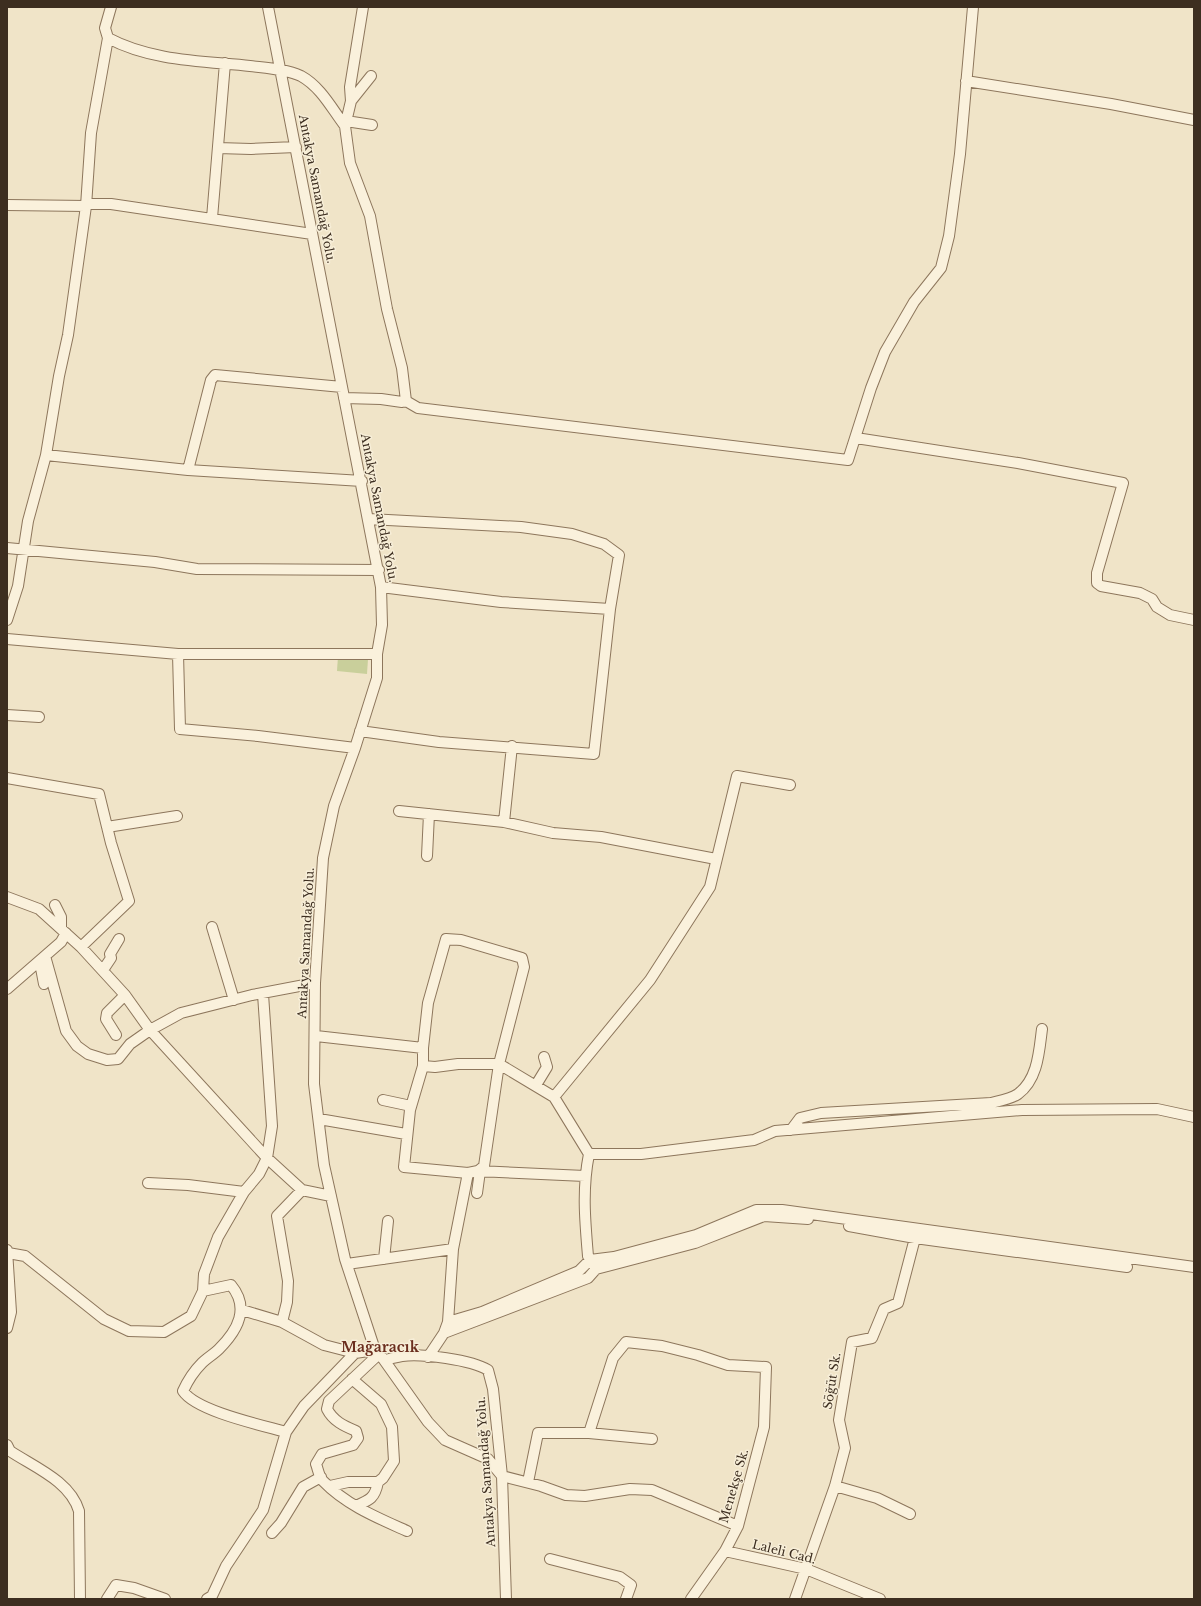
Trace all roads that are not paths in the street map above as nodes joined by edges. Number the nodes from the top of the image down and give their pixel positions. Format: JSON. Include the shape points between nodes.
{"nodes":[{"id":1,"x":111,"y":7,"type":"edge"},
{"id":2,"x":268,"y":7,"type":"edge"},
{"id":3,"x":363,"y":7,"type":"edge"},
{"id":4,"x":973,"y":7,"type":"edge"},
{"id":5,"x":108,"y":38,"type":"junction"},
{"id":6,"x":225,"y":63,"type":"junction"},
{"id":7,"x":281,"y":70,"type":"junction"},
{"id":8,"x":371,"y":76,"type":"dead end"},
{"id":9,"x":966,"y":81,"type":"junction"},
{"id":10,"x":351,"y":101,"type":"junction"},
{"id":11,"x":1194,"y":120,"type":"edge"},
{"id":12,"x":345,"y":124,"type":"junction"},
{"id":13,"x":372,"y":125,"type":"dead end"},
{"id":14,"x":296,"y":147,"type":"junction"},
{"id":15,"x":218,"y":148,"type":"junction"},
{"id":16,"x":86,"y":205,"type":"junction"},
{"id":17,"x":7,"y":206,"type":"edge"},
{"id":18,"x":212,"y":218,"type":"junction"},
{"id":19,"x":312,"y":234,"type":"junction"},
{"id":20,"x":342,"y":386,"type":"junction"},
{"id":21,"x":344,"y":398,"type":"junction"},
{"id":22,"x":406,"y":401,"type":"junction"},
{"id":23,"x":856,"y":438,"type":"junction"},
{"id":24,"x":46,"y":455,"type":"junction"},
{"id":25,"x":188,"y":470,"type":"junction"},
{"id":26,"x":362,"y":481,"type":"junction"},
{"id":27,"x":369,"y":519,"type":"junction"},
{"id":28,"x":7,"y":548,"type":"edge"},
{"id":29,"x":23,"y":550,"type":"junction"},
{"id":30,"x":379,"y":570,"type":"junction"},
{"id":31,"x":381,"y":587,"type":"junction"},
{"id":32,"x":610,"y":609,"type":"junction"},
{"id":33,"x":7,"y":620,"type":"edge"},
{"id":34,"x":1194,"y":620,"type":"edge"},
{"id":35,"x":7,"y":639,"type":"edge"},
{"id":36,"x":178,"y":654,"type":"junction"},
{"id":37,"x":377,"y":654,"type":"junction"},
{"id":38,"x":7,"y":715,"type":"edge"},
{"id":39,"x":39,"y":717,"type":"dead end"},
{"id":40,"x":360,"y":731,"type":"junction"},
{"id":41,"x":512,"y":746,"type":"junction"},
{"id":42,"x":356,"y":748,"type":"junction"},
{"id":43,"x":7,"y":778,"type":"edge"},
{"id":44,"x":790,"y":785,"type":"dead end"},
{"id":45,"x":399,"y":810,"type":"dead end"},
{"id":46,"x":429,"y":814,"type":"junction"},
{"id":47,"x":177,"y":816,"type":"dead end"},
{"id":48,"x":504,"y":822,"type":"junction"},
{"id":49,"x":107,"y":827,"type":"junction"},
{"id":50,"x":427,"y":856,"type":"dead end"},
{"id":51,"x":716,"y":859,"type":"junction"},
{"id":52,"x":7,"y":897,"type":"edge"},
{"id":53,"x":55,"y":905,"type":"dead end"},
{"id":54,"x":212,"y":927,"type":"dead end"},
{"id":55,"x":63,"y":931,"type":"junction"},
{"id":56,"x":120,"y":939,"type":"dead end"},
{"id":57,"x":81,"y":947,"type":"junction"},
{"id":58,"x":58,"y":952,"type":"dead end"},
{"id":59,"x":46,"y":961,"type":"junction"},
{"id":60,"x":103,"y":970,"type":"junction"},
{"id":61,"x":315,"y":983,"type":"junction"},
{"id":62,"x":44,"y":984,"type":"dead end"},
{"id":63,"x":7,"y":989,"type":"edge"},
{"id":64,"x":264,"y":994,"type":"junction"},
{"id":65,"x":125,"y":995,"type":"junction"},
{"id":66,"x":234,"y":1000,"type":"junction"},
{"id":67,"x":1042,"y":1029,"type":"dead end"},
{"id":68,"x":150,"y":1030,"type":"junction"},
{"id":69,"x":116,"y":1035,"type":"dead end"},
{"id":70,"x":316,"y":1036,"type":"junction"},
{"id":71,"x":423,"y":1048,"type":"junction"},
{"id":72,"x":544,"y":1057,"type":"dead end"},
{"id":73,"x":499,"y":1064,"type":"junction"},
{"id":74,"x":423,"y":1066,"type":"junction"},
{"id":75,"x":536,"y":1085,"type":"junction"},
{"id":76,"x":554,"y":1097,"type":"junction"},
{"id":77,"x":383,"y":1100,"type":"dead end"},
{"id":78,"x":411,"y":1106,"type":"junction"},
{"id":79,"x":1194,"y":1117,"type":"edge"},
{"id":80,"x":319,"y":1119,"type":"junction"},
{"id":81,"x":791,"y":1130,"type":"junction"},
{"id":82,"x":406,"y":1134,"type":"junction"},
{"id":83,"x":589,"y":1154,"type":"junction"},
{"id":84,"x":267,"y":1158,"type":"junction"},
{"id":85,"x":479,"y":1171,"type":"junction"},
{"id":86,"x":468,"y":1173,"type":"junction"},
{"id":87,"x":585,"y":1176,"type":"junction"},
{"id":88,"x":148,"y":1183,"type":"dead end"},
{"id":89,"x":302,"y":1190,"type":"junction"},
{"id":90,"x":244,"y":1192,"type":"junction"},
{"id":91,"x":477,"y":1193,"type":"dead end"},
{"id":92,"x":331,"y":1196,"type":"junction"},
{"id":93,"x":388,"y":1221,"type":"dead end"},
{"id":94,"x":915,"y":1238,"type":"junction"},
{"id":95,"x":453,"y":1249,"type":"junction"},
{"id":96,"x":8,"y":1251,"type":"edge"},
{"id":97,"x":384,"y":1259,"type":"junction"},
{"id":98,"x":590,"y":1260,"type":"junction"},
{"id":99,"x":347,"y":1264,"type":"junction"},
{"id":100,"x":1127,"y":1267,"type":"dead end"},
{"id":101,"x":1194,"y":1267,"type":"edge"},
{"id":102,"x":596,"y":1269,"type":"junction"},
{"id":103,"x":203,"y":1291,"type":"junction"},
{"id":104,"x":242,"y":1310,"type":"junction"},
{"id":105,"x":282,"y":1322,"type":"junction"},
{"id":106,"x":448,"y":1322,"type":"junction"},
{"id":107,"x":7,"y":1328,"type":"edge"},
{"id":108,"x":444,"y":1333,"type":"junction"},
{"id":109,"x":355,"y":1353,"type":"junction"},
{"id":110,"x":379,"y":1355,"type":"junction"},
{"id":111,"x":428,"y":1357,"type":"junction"},
{"id":112,"x":352,"y":1379,"type":"junction"},
{"id":113,"x":286,"y":1432,"type":"junction"},
{"id":114,"x":589,"y":1433,"type":"junction"},
{"id":115,"x":652,"y":1439,"type":"dead end"},
{"id":116,"x":7,"y":1445,"type":"edge"},
{"id":117,"x":502,"y":1476,"type":"junction"},
{"id":118,"x":321,"y":1477,"type":"junction"},
{"id":119,"x":378,"y":1482,"type":"junction"},
{"id":120,"x":528,"y":1482,"type":"junction"},
{"id":121,"x":330,"y":1486,"type":"junction"},
{"id":122,"x":835,"y":1486,"type":"junction"},
{"id":123,"x":356,"y":1506,"type":"junction"},
{"id":124,"x":910,"y":1514,"type":"dead end"},
{"id":125,"x":738,"y":1526,"type":"junction"},
{"id":126,"x":407,"y":1531,"type":"dead end"},
{"id":127,"x":272,"y":1533,"type":"dead end"},
{"id":128,"x":725,"y":1551,"type":"junction"},
{"id":129,"x":550,"y":1559,"type":"dead end"},
{"id":130,"x":806,"y":1569,"type":"junction"},
{"id":131,"x":80,"y":1599,"type":"edge"},
{"id":132,"x":107,"y":1599,"type":"edge"},
{"id":133,"x":165,"y":1599,"type":"edge"},
{"id":134,"x":207,"y":1599,"type":"edge"},
{"id":135,"x":506,"y":1599,"type":"edge"},
{"id":136,"x":626,"y":1599,"type":"edge"},
{"id":137,"x":691,"y":1599,"type":"edge"},
{"id":138,"x":795,"y":1599,"type":"edge"},
{"id":139,"x":880,"y":1599,"type":"edge"}],
"edges":[{"from":1,"to":5,"type":"street","via":[[105,28]]},
{"from":2,"to":7,"type":"street","name":"Antakya Samandağ Yolu."},
{"from":3,"to":10,"type":"street","via":[[350,87]]},
{"from":4,"to":9,"type":"street"},
{"from":5,"to":6,"type":"street","via":[[137,51],[160,56]]},
{"from":5,"to":16,"type":"street","via":[[90,132]]},
{"from":6,"to":7,"type":"street"},
{"from":6,"to":15,"type":"street"},
{"from":7,"to":12,"type":"street","via":[[301,76],[318,89]]},
{"from":7,"to":14,"type":"street","name":"Antakya Samandağ Yolu."},
{"from":8,"to":10,"type":"street"},
{"from":9,"to":11,"type":"street"},
{"from":9,"to":23,"type":"street","via":[[958,169],[949,236],[941,268],[914,302],[885,352],[870,388]]},
{"from":10,"to":12,"type":"street"},
{"from":12,"to":13,"type":"street"},
{"from":12,"to":22,"type":"street","via":[[350,163],[370,216],[387,309],[402,368]]},
{"from":14,"to":15,"type":"street"},
{"from":14,"to":19,"type":"street","name":"Antakya Samandağ Yolu."},
{"from":15,"to":18,"type":"street"},
{"from":16,"to":17,"type":"street"},
{"from":16,"to":18,"type":"street","via":[[111,204]]},
{"from":16,"to":24,"type":"street","via":[[68,335]]},
{"from":18,"to":19,"type":"street"},
{"from":19,"to":20,"type":"street","name":"Antakya Samandağ Yolu."},
{"from":20,"to":21,"type":"street","name":"Antakya Samandağ Yolu."},
{"from":20,"to":25,"type":"street","via":[[215,375],[211,380]]},
{"from":21,"to":22,"type":"street"},
{"from":21,"to":26,"type":"street","name":"Antakya Samandağ Yolu."},
{"from":22,"to":23,"type":"street","via":[[418,408],[848,460]]},
{"from":23,"to":34,"type":"street","via":[[1018,463],[1123,483],[1097,573],[1097,583],[1101,586],[1140,593],[1152,599],[1157,607],[1170,615]]},
{"from":24,"to":25,"type":"street"},
{"from":24,"to":29,"type":"street"},
{"from":25,"to":26,"type":"street"},
{"from":26,"to":27,"type":"street","name":"Antakya Samandağ Yolu."},
{"from":27,"to":30,"type":"street","name":"Antakya Samandağ Yolu."},
{"from":27,"to":32,"type":"street","via":[[521,526],[572,534],[604,544],[619,555]]},
{"from":28,"to":29,"type":"street"},
{"from":29,"to":30,"type":"street","via":[[197,568]]},
{"from":29,"to":33,"type":"street","via":[[18,586]]},
{"from":30,"to":31,"type":"street","name":"Antakya Samandağ Yolu."},
{"from":31,"to":32,"type":"street","via":[[501,602]]},
{"from":31,"to":37,"type":"street","name":"Antakya Samandağ Yolu.","via":[[382,625]]},
{"from":32,"to":41,"type":"street","via":[[594,754]]},
{"from":35,"to":36,"type":"street"},
{"from":36,"to":37,"type":"street"},
{"from":36,"to":42,"type":"street","via":[[180,729]]},
{"from":37,"to":40,"type":"street","name":"Antakya Samandağ Yolu.","via":[[377,678]]},
{"from":38,"to":39,"type":"street"},
{"from":40,"to":41,"type":"street","via":[[439,742]]},
{"from":40,"to":42,"type":"street","name":"Antakya Samandağ Yolu."},
{"from":41,"to":48,"type":"street"},
{"from":42,"to":61,"type":"street","name":"Antakya Samandağ Yolu.","via":[[334,806],[323,858]]},
{"from":43,"to":49,"type":"street","via":[[99,794]]},
{"from":44,"to":51,"type":"street","via":[[737,776]]},
{"from":45,"to":46,"type":"street"},
{"from":46,"to":48,"type":"street"},
{"from":46,"to":50,"type":"street"},
{"from":47,"to":49,"type":"street"},
{"from":48,"to":51,"type":"street","via":[[553,833],[602,837]]},
{"from":49,"to":57,"type":"street","via":[[129,901]]},
{"from":51,"to":76,"type":"street","via":[[710,887],[650,980]]},
{"from":52,"to":55,"type":"street","via":[[39,909]]},
{"from":53,"to":55,"type":"street","via":[[61,917]]},
{"from":54,"to":66,"type":"street"},
{"from":55,"to":57,"type":"street"},
{"from":55,"to":59,"type":"street","via":[[61,942]]},
{"from":56,"to":60,"type":"street"},
{"from":57,"to":60,"type":"street"},
{"from":58,"to":59,"type":"street"},
{"from":59,"to":62,"type":"street","via":[[41,968]]},
{"from":59,"to":63,"type":"street"},
{"from":59,"to":68,"type":"street","via":[[66,1031],[88,1054],[107,1060],[118,1059],[130,1044]]},
{"from":60,"to":65,"type":"street"},
{"from":61,"to":64,"type":"street"},
{"from":61,"to":70,"type":"street","name":"Antakya Samandağ Yolu."},
{"from":64,"to":66,"type":"street"},
{"from":64,"to":84,"type":"street","via":[[272,1126]]},
{"from":65,"to":68,"type":"street"},
{"from":65,"to":69,"type":"street","via":[[107,1013],[106,1019]]},
{"from":66,"to":68,"type":"street","via":[[181,1013]]},
{"from":67,"to":81,"type":"street","via":[[1038,1060],[1030,1082],[1017,1095],[991,1104],[821,1113],[800,1118]]},
{"from":68,"to":84,"type":"street"},
{"from":70,"to":71,"type":"street"},
{"from":70,"to":80,"type":"street","name":"Antakya Samandağ Yolu.","via":[[314,1084]]},
{"from":71,"to":73,"type":"street","via":[[428,1003],[446,940],[461,940],[522,958],[524,967]]},
{"from":71,"to":74,"type":"street"},
{"from":72,"to":75,"type":"street","via":[[547,1067]]},
{"from":73,"to":74,"type":"street"},
{"from":73,"to":75,"type":"street"},
{"from":73,"to":85,"type":"street","via":[[484,1166]]},
{"from":74,"to":78,"type":"street"},
{"from":75,"to":76,"type":"street"},
{"from":76,"to":83,"type":"street"},
{"from":77,"to":78,"type":"street"},
{"from":78,"to":82,"type":"street"},
{"from":79,"to":81,"type":"street","via":[[1157,1109],[1022,1110]]},
{"from":80,"to":82,"type":"street"},
{"from":80,"to":92,"type":"street","name":"Antakya Samandağ Yolu.","via":[[324,1165]]},
{"from":81,"to":83,"type":"street","via":[[775,1131],[754,1140],[641,1154]]},
{"from":82,"to":86,"type":"street","via":[[404,1167]]},
{"from":83,"to":87,"type":"street"},
{"from":84,"to":89,"type":"street"},
{"from":84,"to":90,"type":"street","via":[[259,1174]]},
{"from":85,"to":86,"type":"street"},
{"from":85,"to":87,"type":"street"},
{"from":85,"to":91,"type":"street"},
{"from":86,"to":95,"type":"street"},
{"from":87,"to":98,"type":"street","via":[[583,1201]]},
{"from":88,"to":90,"type":"street"},
{"from":89,"to":92,"type":"street"},
{"from":89,"to":105,"type":"street","via":[[277,1216],[288,1281],[287,1302]]},
{"from":90,"to":103,"type":"street","via":[[218,1237],[204,1274]]},
{"from":92,"to":99,"type":"street","name":"Antakya Samandağ Yolu."},
{"from":93,"to":97,"type":"street"},
{"from":94,"to":100,"type":"street"},
{"from":94,"to":102,"type":"street","via":[[814,1220],[764,1216],[695,1243]]},
{"from":94,"to":122,"type":"street","name":"Söğüt Sk.","via":[[898,1303],[884,1309],[872,1338],[852,1342],[839,1420],[845,1448]]},
{"from":95,"to":97,"type":"street"},
{"from":95,"to":106,"type":"street"},
{"from":96,"to":103,"type":"street","via":[[25,1256],[104,1319],[129,1331],[164,1332],[191,1316]]},
{"from":96,"to":107,"type":"street","via":[[11,1312]]},
{"from":97,"to":99,"type":"street"},
{"from":98,"to":101,"type":"street","via":[[614,1257],[696,1235],[756,1210],[782,1210]]},
{"from":98,"to":102,"type":"street"},
{"from":98,"to":106,"type":"street","via":[[579,1271],[482,1312]]},
{"from":99,"to":110,"type":"street","name":"Antakya Samandağ Yolu."},
{"from":102,"to":108,"type":"street","via":[[588,1278]]},
{"from":103,"to":104,"type":"street","via":[[231,1285],[237,1292]]},
{"from":104,"to":105,"type":"street"},
{"from":104,"to":113,"type":"street","via":[[239,1322],[228,1338],[189,1378],[183,1391],[187,1397],[208,1409]]},
{"from":105,"to":109,"type":"street","via":[[324,1345]]},
{"from":106,"to":108,"type":"street"},
{"from":108,"to":111,"type":"street"},
{"from":109,"to":110,"type":"street"},
{"from":109,"to":113,"type":"street","via":[[304,1406]]},
{"from":110,"to":111,"type":"street","name":"Antakya Samandağ Yolu."},
{"from":110,"to":112,"type":"street"},
{"from":110,"to":117,"type":"street","via":[[428,1422],[445,1440],[488,1459]]},
{"from":111,"to":117,"type":"street","name":"Antakya Samandağ Yolu.","via":[[479,1364],[488,1370],[493,1389]]},
{"from":112,"to":118,"type":"street","via":[[329,1401],[326,1409],[339,1423],[356,1431],[358,1438],[353,1445],[322,1454],[316,1464]]},
{"from":112,"to":119,"type":"street","via":[[381,1404],[392,1427],[394,1461]]},
{"from":113,"to":134,"type":"street","via":[[263,1510],[226,1566],[212,1596]]},
{"from":114,"to":115,"type":"street"},
{"from":114,"to":120,"type":"street","via":[[538,1433]]},
{"from":114,"to":125,"type":"street","name":"Menekşe Sk.","via":[[613,1358],[626,1342],[662,1346],[728,1365],[766,1367],[764,1427]]},
{"from":116,"to":131,"type":"street","via":[[10,1451],[62,1485],[76,1501],[79,1510]]},
{"from":117,"to":120,"type":"street"},
{"from":117,"to":135,"type":"street","name":"Antakya Samandağ Yolu."},
{"from":118,"to":121,"type":"street"},
{"from":118,"to":127,"type":"street","via":[[303,1487]]},
{"from":119,"to":121,"type":"street","via":[[348,1482]]},
{"from":119,"to":123,"type":"street","via":[[376,1494]]},
{"from":120,"to":125,"type":"street","via":[[566,1496],[585,1496],[630,1489],[652,1490]]},
{"from":121,"to":123,"type":"street"},
{"from":122,"to":124,"type":"street","via":[[877,1498]]},
{"from":122,"to":130,"type":"street","name":"Söğüt Sk."},
{"from":123,"to":126,"type":"street"},
{"from":125,"to":128,"type":"street","name":"Menekşe Sk."},
{"from":128,"to":130,"type":"street","name":"Laleli Cad."},
{"from":128,"to":137,"type":"street","name":"Menekşe Sk."},
{"from":129,"to":136,"type":"street","via":[[620,1577],[631,1585]]},
{"from":130,"to":138,"type":"street","name":"Söğüt Sk."},
{"from":130,"to":139,"type":"street","name":"Laleli Cad."},
{"from":132,"to":133,"type":"street","via":[[116,1585],[134,1588]]}]}
